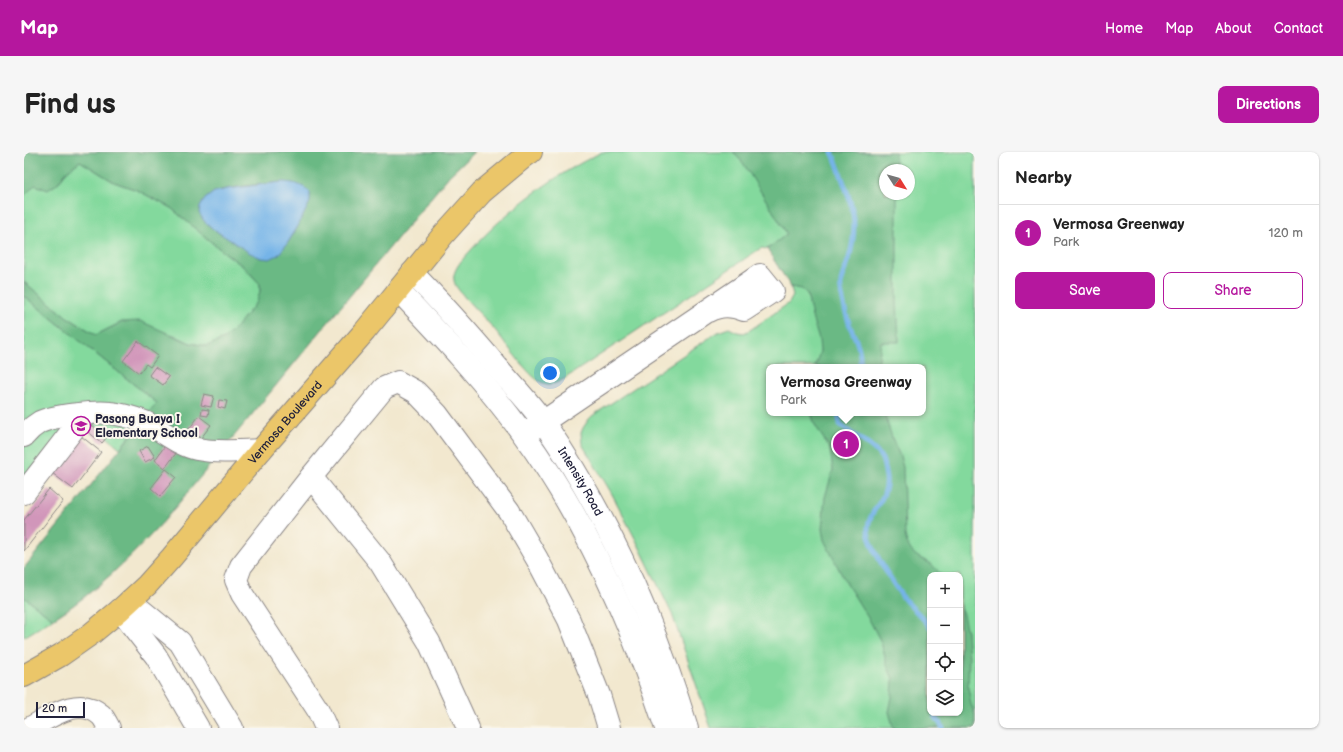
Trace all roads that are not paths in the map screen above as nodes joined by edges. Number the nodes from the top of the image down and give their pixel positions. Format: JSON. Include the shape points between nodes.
{"nodes":[{"id":1,"x":532,"y":152,"type":"edge"},
{"id":2,"x":412,"y":272,"type":"junction"},
{"id":3,"x":398,"y":290,"type":"junction"},
{"id":4,"x":708,"y":311,"type":"dead end"},
{"id":5,"x":85,"y":414,"type":"junction"},
{"id":6,"x":543,"y":422,"type":"junction"},
{"id":7,"x":524,"y":435,"type":"junction"},
{"id":8,"x":24,"y":436,"type":"edge"},
{"id":9,"x":261,"y":450,"type":"junction"},
{"id":10,"x":311,"y":477,"type":"junction"},
{"id":11,"x":24,"y":493,"type":"edge"},
{"id":12,"x":125,"y":606,"type":"junction"},
{"id":13,"x":24,"y":676,"type":"edge"},
{"id":14,"x":30,"y":728,"type":"edge"},
{"id":15,"x":109,"y":728,"type":"edge"},
{"id":16,"x":198,"y":728,"type":"edge"},
{"id":17,"x":232,"y":728,"type":"edge"},
{"id":18,"x":326,"y":728,"type":"edge"},
{"id":19,"x":468,"y":728,"type":"edge"},
{"id":20,"x":609,"y":728,"type":"edge"},
{"id":21,"x":666,"y":728,"type":"edge"},
{"id":22,"x":687,"y":728,"type":"edge"}],
"edges":[{"from":1,"to":2,"type":"main road","name":"Vermosa Boulevard","via":[[482,192]]},
{"from":2,"to":3,"type":"main road","name":"Vermosa Boulevard"},
{"from":2,"to":6,"type":"street","name":"Intensity Road"},
{"from":3,"to":7,"type":"street","name":"Intensity Road","via":[[463,360]]},
{"from":3,"to":9,"type":"main road","name":"Vermosa Boulevard"},
{"from":4,"to":6,"type":"street"},
{"from":5,"to":8,"type":"street","via":[[40,422]]},
{"from":5,"to":9,"type":"street","via":[[108,413],[129,416],[196,449],[230,452]]},
{"from":5,"to":11,"type":"street"},
{"from":6,"to":7,"type":"street"},
{"from":6,"to":22,"type":"street","name":"Intensity Road","via":[[595,505],[621,554],[657,638]]},
{"from":7,"to":21,"type":"street","name":"Intensity Road","via":[[573,513],[615,595],[651,683]]},
{"from":9,"to":12,"type":"main road","name":"Vermosa Boulevard","via":[[172,557]]},
{"from":10,"to":18,"type":"street","via":[[241,566],[236,580],[242,594],[318,710]]},
{"from":10,"to":19,"type":"street","via":[[380,562],[429,642]]},
{"from":10,"to":20,"type":"street","via":[[384,388],[398,382],[416,392],[437,414],[474,462],[509,511],[537,559],[569,620],[599,695]]},
{"from":12,"to":13,"type":"main road","name":"Vermosa Boulevard","via":[[91,634]]},
{"from":12,"to":16,"type":"street"},
{"from":12,"to":17,"type":"street","via":[[180,642]]},
{"from":14,"to":15,"type":"street","via":[[67,708],[86,706],[101,715]]}]}
